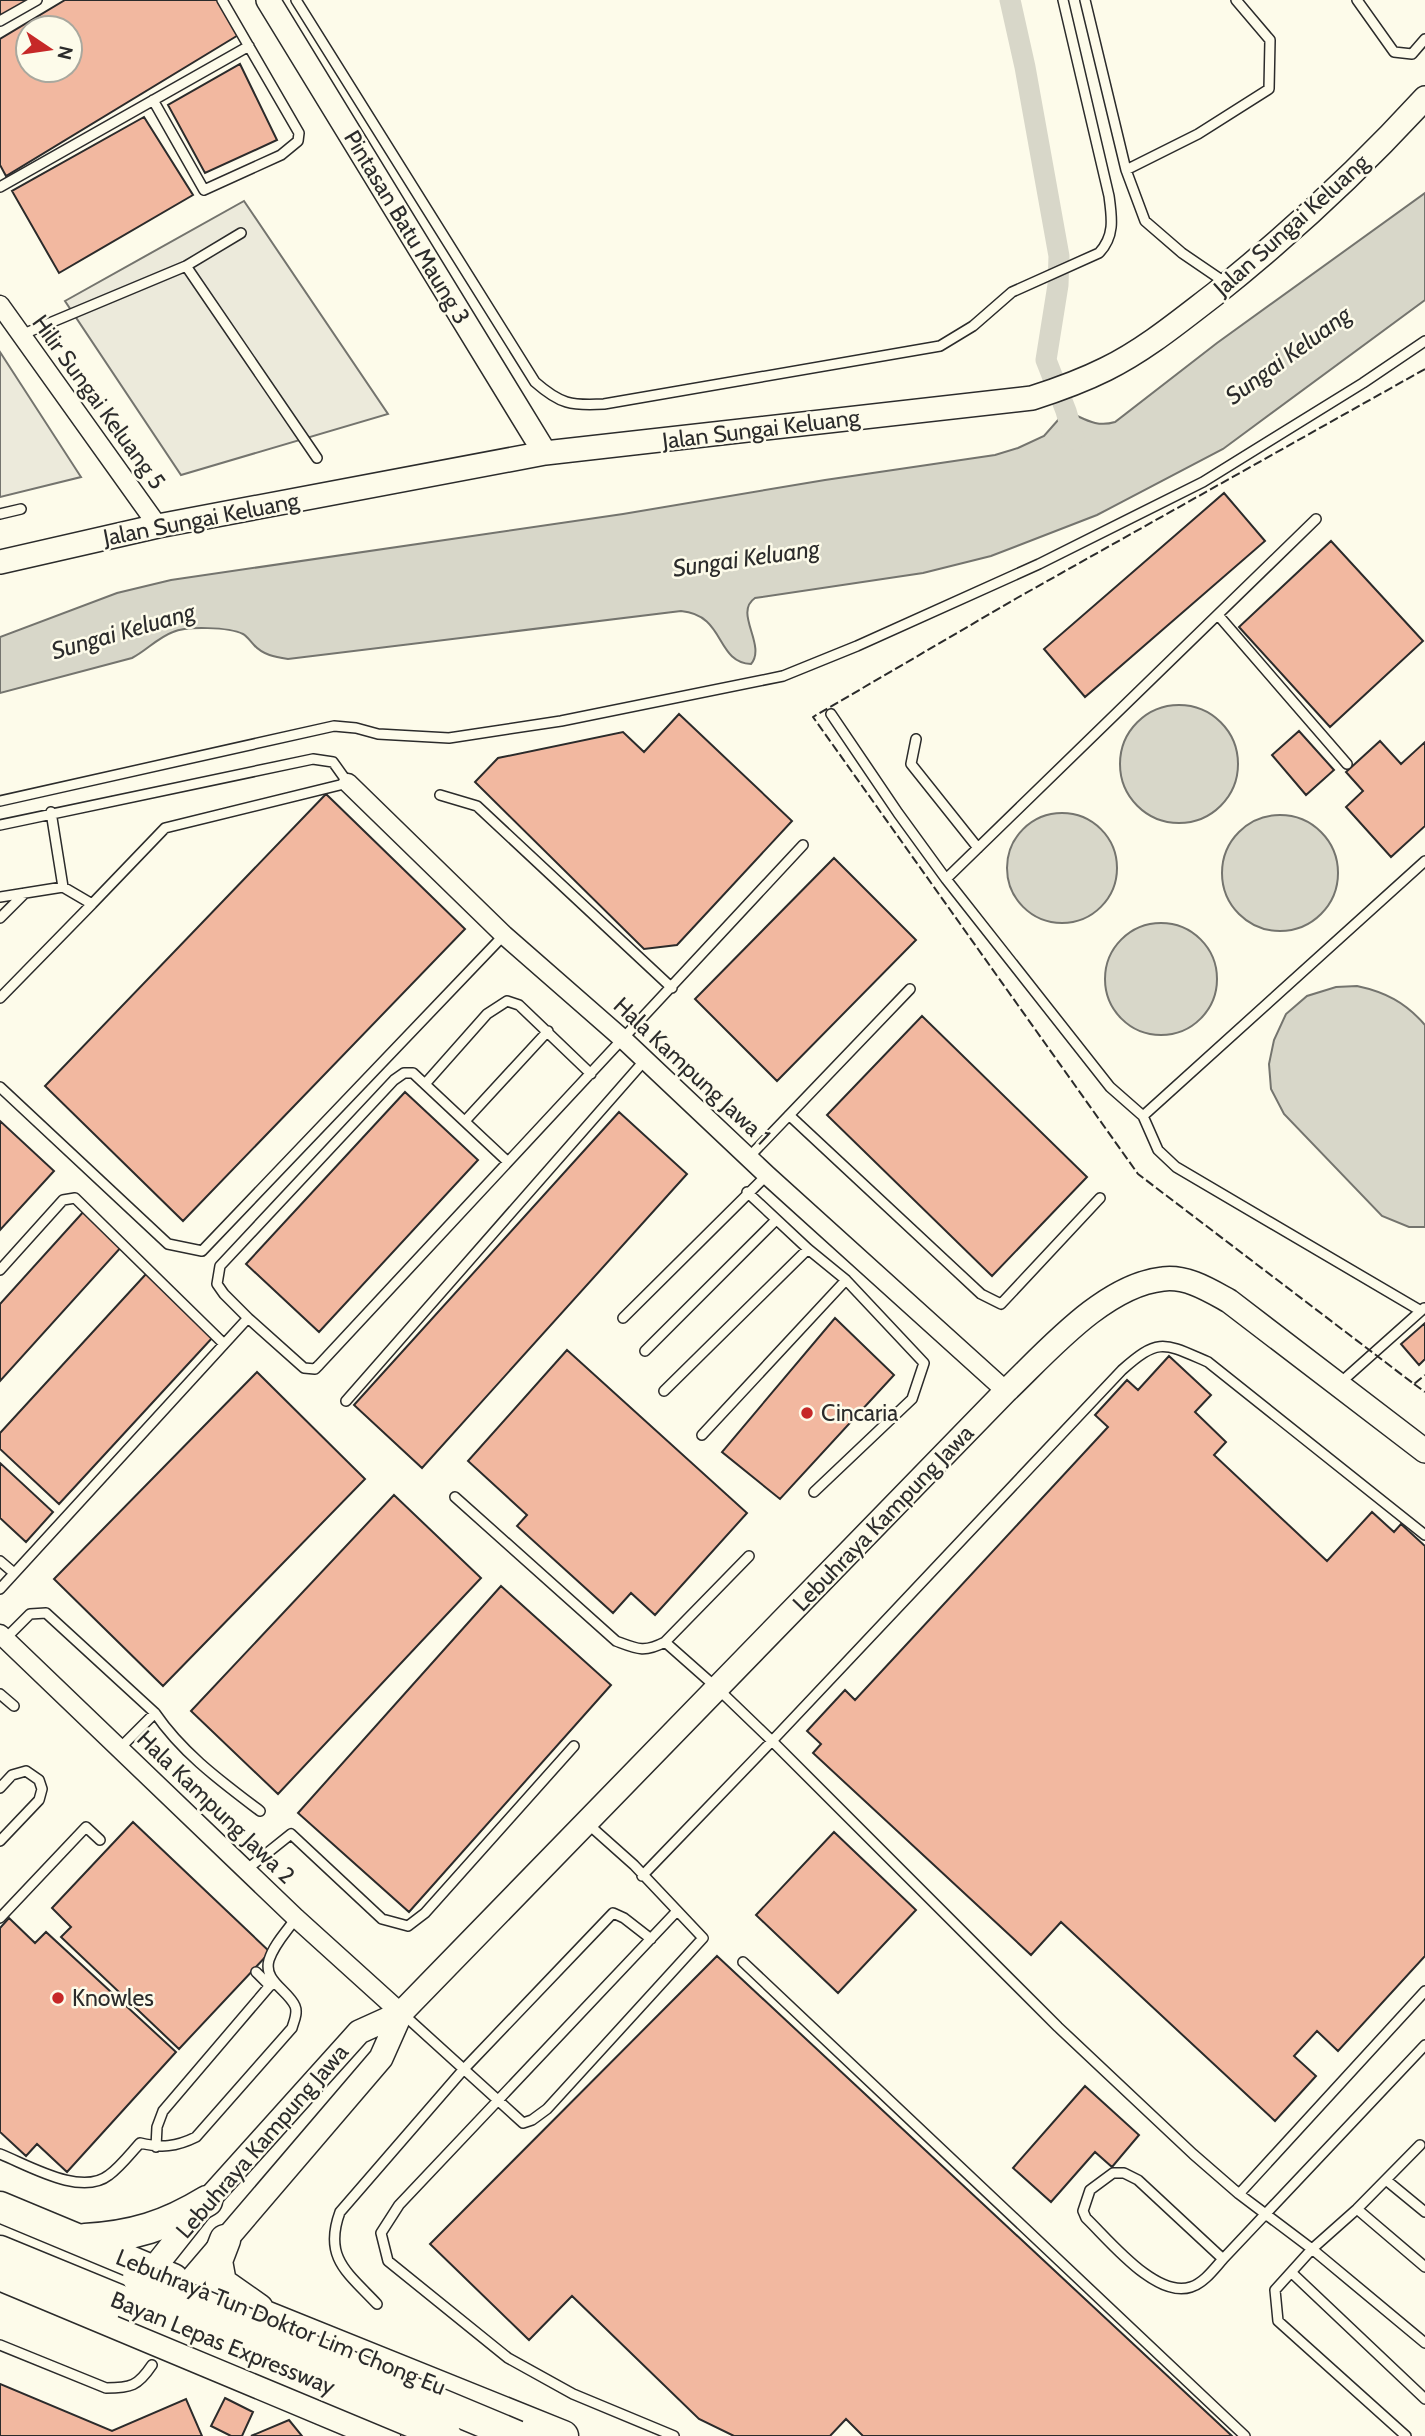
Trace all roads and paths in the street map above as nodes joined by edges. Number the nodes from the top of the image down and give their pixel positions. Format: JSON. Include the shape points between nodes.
{"nodes":[{"id":1,"x":37,"y":0,"type":"edge"},
{"id":2,"x":222,"y":0,"type":"edge"},
{"id":3,"x":268,"y":0,"type":"edge"},
{"id":4,"x":296,"y":0,"type":"edge"},
{"id":5,"x":1063,"y":0,"type":"edge"},
{"id":6,"x":1085,"y":0,"type":"edge"},
{"id":7,"x":1236,"y":0,"type":"edge"},
{"id":8,"x":1357,"y":0,"type":"edge"},
{"id":9,"x":0,"y":22,"type":"edge"},
{"id":10,"x":1425,"y":40,"type":"edge"},
{"id":11,"x":249,"y":46,"type":"junction"},
{"id":12,"x":1425,"y":98,"type":"edge"},
{"id":13,"x":153,"y":100,"type":"junction"},
{"id":14,"x":1126,"y":170,"type":"junction"},
{"id":15,"x":0,"y":187,"type":"edge"},
{"id":16,"x":241,"y":233,"type":"dead end"},
{"id":17,"x":186,"y":266,"type":"junction"},
{"id":18,"x":1227,"y":284,"type":"junction"},
{"id":19,"x":2,"y":311,"type":"edge"},
{"id":20,"x":21,"y":335,"type":"junction"},
{"id":21,"x":1425,"y":341,"type":"edge"},
{"id":22,"x":545,"y":453,"type":"junction"},
{"id":23,"x":317,"y":458,"type":"dead end"},
{"id":24,"x":21,"y":509,"type":"dead end"},
{"id":25,"x":0,"y":514,"type":"edge"},
{"id":26,"x":1317,"y":519,"type":"dead end"},
{"id":27,"x":158,"y":526,"type":"junction"},
{"id":28,"x":0,"y":562,"type":"edge"},
{"id":29,"x":1218,"y":615,"type":"junction"},
{"id":30,"x":831,"y":714,"type":"dead end"},
{"id":31,"x":916,"y":739,"type":"dead end"},
{"id":32,"x":1347,"y":764,"type":"dead end"},
{"id":33,"x":348,"y":783,"type":"junction"},
{"id":34,"x":440,"y":795,"type":"dead end"},
{"id":35,"x":0,"y":801,"type":"edge"},
{"id":36,"x":51,"y":812,"type":"junction"},
{"id":37,"x":0,"y":825,"type":"edge"},
{"id":38,"x":803,"y":845,"type":"dead end"},
{"id":39,"x":978,"y":848,"type":"junction"},
{"id":40,"x":1425,"y":861,"type":"edge"},
{"id":41,"x":946,"y":879,"type":"junction"},
{"id":42,"x":63,"y":887,"type":"junction"},
{"id":43,"x":27,"y":892,"type":"junction"},
{"id":44,"x":0,"y":897,"type":"edge"},
{"id":45,"x":92,"y":904,"type":"junction"},
{"id":46,"x":0,"y":918,"type":"edge"},
{"id":47,"x":504,"y":935,"type":"junction"},
{"id":48,"x":672,"y":988,"type":"junction"},
{"id":49,"x":910,"y":989,"type":"dead end"},
{"id":50,"x":0,"y":998,"type":"edge"},
{"id":51,"x":548,"y":1031,"type":"junction"},
{"id":52,"x":624,"y":1040,"type":"junction"},
{"id":53,"x":645,"y":1060,"type":"junction"},
{"id":54,"x":591,"y":1074,"type":"junction"},
{"id":55,"x":425,"y":1084,"type":"junction"},
{"id":56,"x":0,"y":1087,"type":"edge"},
{"id":57,"x":789,"y":1115,"type":"junction"},
{"id":58,"x":1143,"y":1116,"type":"junction"},
{"id":59,"x":465,"y":1121,"type":"junction"},
{"id":60,"x":748,"y":1157,"type":"junction"},
{"id":61,"x":508,"y":1162,"type":"junction"},
{"id":62,"x":767,"y":1175,"type":"junction"},
{"id":63,"x":747,"y":1192,"type":"junction"},
{"id":64,"x":1100,"y":1198,"type":"dead end"},
{"id":65,"x":776,"y":1220,"type":"junction"},
{"id":66,"x":808,"y":1250,"type":"junction"},
{"id":67,"x":0,"y":1270,"type":"edge"},
{"id":68,"x":846,"y":1280,"type":"junction"},
{"id":69,"x":1423,"y":1309,"type":"edge"},
{"id":70,"x":248,"y":1318,"type":"junction"},
{"id":71,"x":623,"y":1318,"type":"dead end"},
{"id":72,"x":224,"y":1345,"type":"junction"},
{"id":73,"x":645,"y":1350,"type":"dead end"},
{"id":74,"x":1338,"y":1385,"type":"junction"},
{"id":75,"x":664,"y":1391,"type":"dead end"},
{"id":76,"x":1006,"y":1391,"type":"junction"},
{"id":77,"x":346,"y":1401,"type":"dead end"},
{"id":78,"x":702,"y":1435,"type":"dead end"},
{"id":79,"x":1425,"y":1451,"type":"edge"},
{"id":80,"x":814,"y":1492,"type":"dead end"},
{"id":81,"x":455,"y":1497,"type":"dead end"},
{"id":82,"x":1425,"y":1535,"type":"edge"},
{"id":83,"x":749,"y":1556,"type":"dead end"},
{"id":84,"x":0,"y":1561,"type":"edge"},
{"id":85,"x":14,"y":1573,"type":"junction"},
{"id":86,"x":0,"y":1589,"type":"edge"},
{"id":87,"x":3,"y":1637,"type":"edge"},
{"id":88,"x":665,"y":1642,"type":"junction"},
{"id":89,"x":717,"y":1688,"type":"junction"},
{"id":90,"x":0,"y":1694,"type":"edge"},
{"id":91,"x":14,"y":1706,"type":"dead end"},
{"id":92,"x":155,"y":1713,"type":"junction"},
{"id":93,"x":772,"y":1741,"type":"junction"},
{"id":94,"x":575,"y":1746,"type":"dead end"},
{"id":95,"x":120,"y":1748,"type":"junction"},
{"id":96,"x":0,"y":1788,"type":"edge"},
{"id":97,"x":260,"y":1811,"type":"dead end"},
{"id":98,"x":586,"y":1822,"type":"junction"},
{"id":99,"x":100,"y":1840,"type":"dead end"},
{"id":100,"x":0,"y":1841,"type":"edge"},
{"id":101,"x":246,"y":1870,"type":"junction"},
{"id":102,"x":642,"y":1877,"type":"junction"},
{"id":103,"x":677,"y":1911,"type":"junction"},
{"id":104,"x":0,"y":1918,"type":"edge"},
{"id":105,"x":296,"y":1918,"type":"junction"},
{"id":106,"x":650,"y":1939,"type":"junction"},
{"id":107,"x":743,"y":1962,"type":"dead end"},
{"id":108,"x":256,"y":1972,"type":"dead end"},
{"id":109,"x":272,"y":1984,"type":"junction"},
{"id":110,"x":1425,"y":1991,"type":"edge"},
{"id":111,"x":401,"y":2013,"type":"junction"},
{"id":112,"x":1425,"y":2045,"type":"edge"},
{"id":113,"x":463,"y":2070,"type":"junction"},
{"id":114,"x":499,"y":2102,"type":"junction"},
{"id":115,"x":1420,"y":2145,"type":"dead end"},
{"id":116,"x":156,"y":2147,"type":"junction"},
{"id":117,"x":0,"y":2154,"type":"edge"},
{"id":118,"x":1386,"y":2180,"type":"junction"},
{"id":119,"x":1239,"y":2194,"type":"junction"},
{"id":120,"x":207,"y":2202,"type":"junction"},
{"id":121,"x":0,"y":2207,"type":"edge"},
{"id":122,"x":1357,"y":2209,"type":"junction"},
{"id":123,"x":1425,"y":2212,"type":"edge"},
{"id":124,"x":1264,"y":2213,"type":"junction"},
{"id":125,"x":0,"y":2222,"type":"edge"},
{"id":126,"x":78,"y":2239,"type":"junction"},
{"id":127,"x":225,"y":2240,"type":"junction"},
{"id":128,"x":1312,"y":2249,"type":"junction"},
{"id":129,"x":0,"y":2251,"type":"edge"},
{"id":130,"x":1223,"y":2259,"type":"junction"},
{"id":131,"x":1425,"y":2267,"type":"edge"},
{"id":132,"x":151,"y":2269,"type":"junction"},
{"id":133,"x":1292,"y":2273,"type":"junction"},
{"id":134,"x":0,"y":2275,"type":"edge"},
{"id":135,"x":187,"y":2285,"type":"junction"},
{"id":136,"x":377,"y":2304,"type":"dead end"},
{"id":137,"x":273,"y":2318,"type":"junction"},
{"id":138,"x":116,"y":2323,"type":"junction"},
{"id":139,"x":1425,"y":2343,"type":"edge"},
{"id":140,"x":0,"y":2345,"type":"edge"},
{"id":141,"x":150,"y":2351,"type":"junction"},
{"id":142,"x":1425,"y":2399,"type":"edge"},
{"id":143,"x":385,"y":2436,"type":"edge"},
{"id":144,"x":446,"y":2436,"type":"edge"},
{"id":145,"x":517,"y":2436,"type":"edge"},
{"id":146,"x":563,"y":2436,"type":"edge"},
{"id":147,"x":674,"y":2436,"type":"edge"},
{"id":148,"x":1245,"y":2436,"type":"edge"},
{"id":149,"x":1406,"y":2436,"type":"edge"}],
"edges":[{"from":1,"to":9,"type":"lane"},
{"from":2,"to":11,"type":"lane"},
{"from":3,"to":22,"type":"street","name":"Pintasan Batu Maung 3"},
{"from":4,"to":5,"type":"lane","via":[[534,382],[554,399],[577,406],[940,346],[973,326],[1012,292],[1099,253],[1109,242],[1109,196]]},
{"from":6,"to":14,"type":"lane"},
{"from":7,"to":14,"type":"lane","via":[[1270,40],[1269,89],[1198,134]]},
{"from":8,"to":10,"type":"lane","via":[[1394,52],[1412,54]]},
{"from":11,"to":13,"type":"lane"},
{"from":11,"to":13,"type":"lane","via":[[299,133],[298,141],[281,155],[202,190]]},
{"from":12,"to":18,"type":"street","name":"Jalan Sungai Keluang","via":[[1275,246]]},
{"from":13,"to":15,"type":"lane"},
{"from":14,"to":18,"type":"lane","via":[[1145,221]]},
{"from":16,"to":17,"type":"lane"},
{"from":17,"to":20,"type":"lane"},
{"from":17,"to":23,"type":"lane"},
{"from":18,"to":22,"type":"street","name":"Jalan Sungai Keluang","via":[[1176,325],[1109,368],[1032,398]]},
{"from":19,"to":20,"type":"street","name":"Hilir Sungai Keluang 5"},
{"from":20,"to":27,"type":"street","name":"Hilir Sungai Keluang 5"},
{"from":21,"to":35,"type":"lane","via":[[1203,482],[1039,564],[783,676],[561,721],[449,738],[334,726]]},
{"from":22,"to":27,"type":"street","name":"Jalan Sungai Keluang"},
{"from":24,"to":25,"type":"lane"},
{"from":26,"to":29,"type":"lane"},
{"from":27,"to":28,"type":"street","name":"Jalan Sungai Keluang"},
{"from":29,"to":32,"type":"lane"},
{"from":29,"to":39,"type":"lane"},
{"from":30,"to":41,"type":"lane"},
{"from":31,"to":39,"type":"lane","via":[[911,764]]},
{"from":33,"to":36,"type":"lane","via":[[333,762],[313,759]]},
{"from":33,"to":45,"type":"lane","via":[[164,828]]},
{"from":33,"to":47,"type":"street","name":"Hala Kampung Jawa 1"},
{"from":34,"to":48,"type":"lane","via":[[477,806]]},
{"from":36,"to":37,"type":"lane"},
{"from":36,"to":42,"type":"lane"},
{"from":38,"to":48,"type":"lane"},
{"from":39,"to":41,"type":"lane"},
{"from":40,"to":58,"type":"lane"},
{"from":41,"to":58,"type":"lane","via":[[1110,1087]]},
{"from":42,"to":43,"type":"lane"},
{"from":42,"to":45,"type":"lane"},
{"from":43,"to":44,"type":"lane"},
{"from":43,"to":46,"type":"lane"},
{"from":45,"to":50,"type":"lane"},
{"from":47,"to":52,"type":"street","name":"Hala Kampung Jawa 1"},
{"from":47,"to":56,"type":"lane","via":[[202,1251],[168,1244]]},
{"from":48,"to":52,"type":"lane"},
{"from":49,"to":57,"type":"lane"},
{"from":51,"to":54,"type":"lane"},
{"from":51,"to":55,"type":"lane","via":[[519,1005],[507,1001],[487,1014]]},
{"from":51,"to":59,"type":"lane"},
{"from":52,"to":53,"type":"street","name":"Hala Kampung Jawa 1"},
{"from":52,"to":54,"type":"lane"},
{"from":53,"to":60,"type":"street","name":"Hala Kampung Jawa 1"},
{"from":53,"to":77,"type":"lane"},
{"from":54,"to":61,"type":"lane"},
{"from":55,"to":59,"type":"lane"},
{"from":55,"to":70,"type":"lane","via":[[413,1073],[394,1080],[220,1266],[217,1284]]},
{"from":57,"to":60,"type":"lane"},
{"from":57,"to":64,"type":"lane","via":[[981,1294],[1000,1304]]},
{"from":58,"to":69,"type":"lane","via":[[1158,1150],[1176,1167]]},
{"from":59,"to":61,"type":"lane"},
{"from":60,"to":62,"type":"street","name":"Hala Kampung Jawa 1"},
{"from":61,"to":70,"type":"lane","via":[[315,1369],[304,1368]]},
{"from":62,"to":63,"type":"lane"},
{"from":62,"to":76,"type":"street","name":"Hala Kampung Jawa 1"},
{"from":63,"to":65,"type":"lane"},
{"from":63,"to":71,"type":"lane"},
{"from":65,"to":66,"type":"lane"},
{"from":65,"to":73,"type":"lane"},
{"from":66,"to":68,"type":"lane"},
{"from":66,"to":75,"type":"lane"},
{"from":67,"to":72,"type":"lane","via":[[63,1200],[75,1198]]},
{"from":68,"to":78,"type":"lane"},
{"from":68,"to":80,"type":"lane","via":[[925,1363],[912,1399]]},
{"from":69,"to":74,"type":"lane"},
{"from":70,"to":72,"type":"lane"},
{"from":72,"to":85,"type":"lane"},
{"from":74,"to":76,"type":"street","name":"Lebuhraya Kampung Jawa","via":[[1228,1301],[1183,1280],[1164,1279],[1137,1285],[1086,1315]]},
{"from":74,"to":79,"type":"street","name":"Lebuhraya Kampung Jawa"},
{"from":76,"to":89,"type":"street","name":"Lebuhraya Kampung Jawa"},
{"from":81,"to":88,"type":"lane","via":[[616,1641],[649,1650]]},
{"from":82,"to":93,"type":"lane","via":[[1208,1362],[1177,1348],[1155,1346],[1122,1370]]},
{"from":83,"to":88,"type":"lane"},
{"from":84,"to":85,"type":"lane"},
{"from":85,"to":86,"type":"lane"},
{"from":87,"to":92,"type":"lane","via":[[30,1614],[46,1613]]},
{"from":87,"to":95,"type":"street","name":"Hala Kampung Jawa 2"},
{"from":88,"to":89,"type":"lane"},
{"from":89,"to":93,"type":"lane"},
{"from":89,"to":98,"type":"street","name":"Lebuhraya Kampung Jawa"},
{"from":90,"to":91,"type":"lane"},
{"from":92,"to":95,"type":"lane"},
{"from":92,"to":97,"type":"lane","via":[[202,1766]]},
{"from":93,"to":102,"type":"lane"},
{"from":93,"to":119,"type":"lane","via":[[1058,2027]]},
{"from":94,"to":101,"type":"lane","via":[[425,1913],[408,1926],[382,1919],[290,1834]]},
{"from":95,"to":101,"type":"street","name":"Hala Kampung Jawa 2"},
{"from":96,"to":100,"type":"lane","via":[[12,1775],[26,1771],[43,1789],[39,1800]]},
{"from":98,"to":102,"type":"lane"},
{"from":98,"to":111,"type":"street","name":"Lebuhraya Kampung Jawa"},
{"from":99,"to":104,"type":"lane","via":[[86,1827]]},
{"from":101,"to":105,"type":"street","name":"Hala Kampung Jawa 2"},
{"from":102,"to":103,"type":"lane"},
{"from":103,"to":106,"type":"lane"},
{"from":103,"to":114,"type":"lane","via":[[702,1935],[701,1943],[547,2109],[523,2123]]},
{"from":105,"to":109,"type":"lane","via":[[268,1963]]},
{"from":105,"to":111,"type":"street","name":"Hala Kampung Jawa 2"},
{"from":106,"to":113,"type":"lane","via":[[613,1913]]},
{"from":106,"to":114,"type":"lane"},
{"from":107,"to":148,"type":"lane"},
{"from":108,"to":109,"type":"lane"},
{"from":109,"to":116,"type":"lane","via":[[163,2111]]},
{"from":109,"to":116,"type":"lane","via":[[295,2005],[292,2028],[196,2137],[181,2145]]},
{"from":110,"to":119,"type":"lane"},
{"from":111,"to":113,"type":"lane"},
{"from":111,"to":120,"type":"street","name":"Lebuhraya Kampung Jawa","via":[[359,2032]]},
{"from":111,"to":127,"type":"street","name":"Lebuhraya Kampung Jawa","via":[[381,2058]]},
{"from":112,"to":124,"type":"lane"},
{"from":113,"to":114,"type":"lane"},
{"from":113,"to":136,"type":"lane","via":[[340,2212],[333,2231],[339,2264]]},
{"from":114,"to":147,"type":"lane","via":[[399,2205],[381,2233],[388,2261],[508,2358],[573,2394]]},
{"from":115,"to":118,"type":"lane"},
{"from":116,"to":117,"type":"lane","via":[[140,2143],[108,2176],[90,2184],[70,2182]]},
{"from":118,"to":122,"type":"lane"},
{"from":118,"to":123,"type":"lane"},
{"from":119,"to":124,"type":"lane"},
{"from":120,"to":126,"type":"highway","via":[[153,2228]]},
{"from":120,"to":132,"type":"street","name":"Lebuhraya Kampung Jawa"},
{"from":121,"to":126,"type":"highway","name":"Lebuhraya Tun Doktor Lim Chong Eu"},
{"from":122,"to":128,"type":"lane"},
{"from":122,"to":131,"type":"lane"},
{"from":124,"to":128,"type":"lane"},
{"from":124,"to":130,"type":"lane"},
{"from":125,"to":145,"type":"highway","name":"Bayan Lepas Expressway","bridge":true},
{"from":126,"to":132,"type":"highway","name":"Lebuhraya Tun Doktor Lim Chong Eu"},
{"from":127,"to":135,"type":"street","name":"Lebuhraya Kampung Jawa"},
{"from":127,"to":137,"type":"highway","via":[[217,2261],[221,2283]]},
{"from":128,"to":133,"type":"lane"},
{"from":128,"to":139,"type":"lane"},
{"from":129,"to":144,"type":"highway","name":"Bayan Lepas Expressway","bridge":true},
{"from":130,"to":130,"type":"lane","via":[[1191,2287],[1177,2289],[1159,2283],[1138,2269],[1086,2218],[1083,2211],[1090,2190],[1113,2173],[1138,2180]]},
{"from":132,"to":135,"type":"highway","name":"Lebuhraya Tun Doktor Lim Chong Eu"},
{"from":132,"to":138,"type":"street","name":"Lebuhraya Kampung Jawa"},
{"from":133,"to":142,"type":"lane"},
{"from":133,"to":149,"type":"lane","via":[[1275,2290],[1278,2321]]},
{"from":134,"to":138,"type":"highway"},
{"from":135,"to":137,"type":"highway","name":"Lebuhraya Tun Doktor Lim Chong Eu"},
{"from":135,"to":141,"type":"street","name":"Lebuhraya Kampung Jawa"},
{"from":137,"to":146,"type":"highway","name":"Lebuhraya Tun Doktor Lim Chong Eu"},
{"from":138,"to":141,"type":"highway"},
{"from":140,"to":141,"type":"lane","via":[[106,2388],[124,2388],[141,2381]]},
{"from":141,"to":143,"type":"highway"}]}
